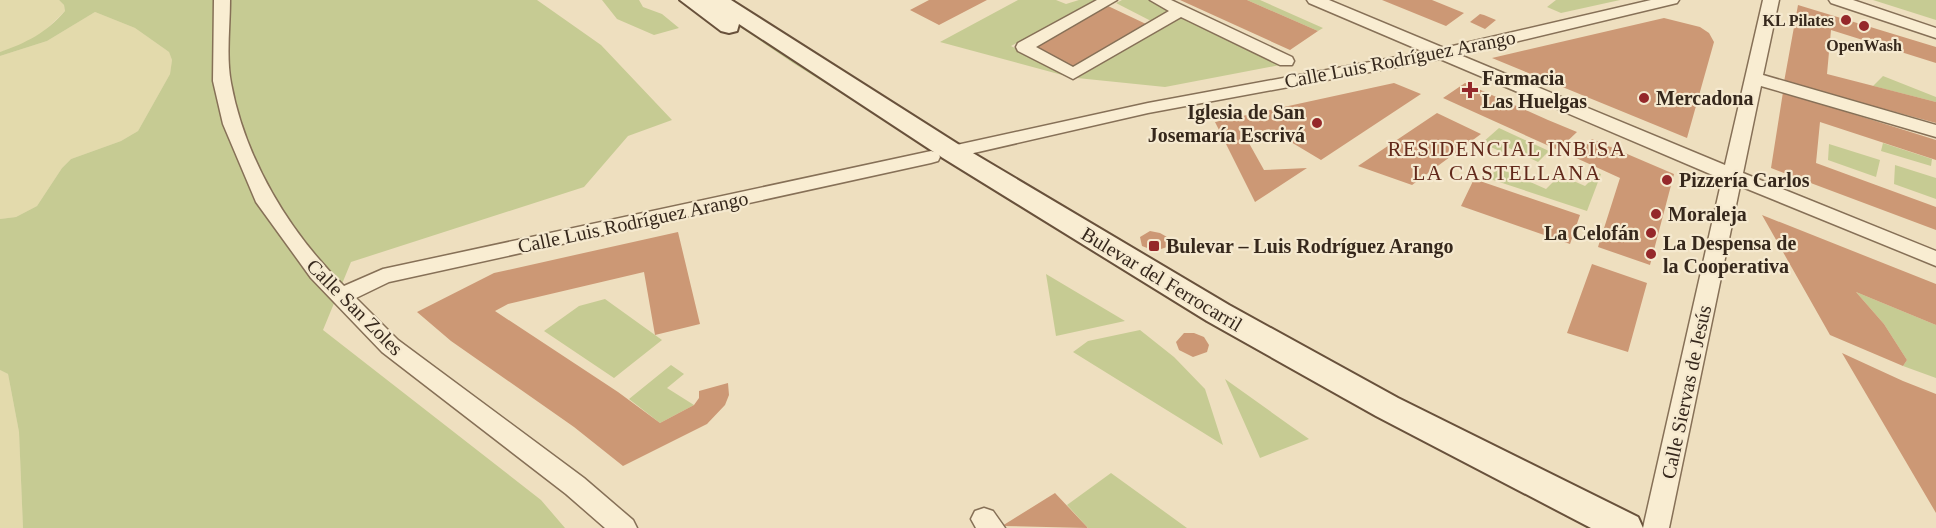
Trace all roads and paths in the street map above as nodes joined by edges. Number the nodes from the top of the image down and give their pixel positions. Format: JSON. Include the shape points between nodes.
{"nodes":[{"id":1,"x":222,"y":0,"type":"edge"},
{"id":2,"x":691,"y":0,"type":"edge"},
{"id":3,"x":716,"y":0,"type":"edge"},
{"id":4,"x":1109,"y":0,"type":"edge"},
{"id":5,"x":1158,"y":0,"type":"edge"},
{"id":6,"x":1315,"y":0,"type":"edge"},
{"id":7,"x":1671,"y":0,"type":"edge"},
{"id":8,"x":1837,"y":0,"type":"edge"},
{"id":9,"x":1768,"y":3,"type":"edge"},
{"id":10,"x":1180,"y":11,"type":"junction"},
{"id":11,"x":1936,"y":33,"type":"edge"},
{"id":12,"x":1441,"y":53,"type":"junction"},
{"id":13,"x":1286,"y":61,"type":"dead end"},
{"id":14,"x":1754,"y":78,"type":"junction"},
{"id":15,"x":1936,"y":131,"type":"edge"},
{"id":16,"x":942,"y":154,"type":"junction"},
{"id":17,"x":1733,"y":176,"type":"junction"},
{"id":18,"x":1936,"y":259,"type":"edge"},
{"id":19,"x":340,"y":297,"type":"junction"},
{"id":20,"x":624,"y":528,"type":"edge"},
{"id":21,"x":1582,"y":528,"type":"edge"},
{"id":22,"x":1625,"y":528,"type":"edge"},
{"id":23,"x":1656,"y":528,"type":"edge"}],
"edges":[{"from":1,"to":19,"type":"street","name":"Calle San Zoles","via":[[222,81],[232,124],[276,219]]},
{"from":2,"to":16,"type":"main road","name":"Bulevar del Ferrocarril"},
{"from":3,"to":16,"type":"main road","name":"Bulevar del Ferrocarril"},
{"from":4,"to":10,"type":"street","via":[[1024,47],[1073,74]]},
{"from":5,"to":10,"type":"street"},
{"from":6,"to":12,"type":"street"},
{"from":7,"to":12,"type":"street","name":"Calle Luis Rodríguez Arango"},
{"from":8,"to":11,"type":"street"},
{"from":9,"to":14,"type":"street","name":"Calle Siervas de Jesús"},
{"from":10,"to":13,"type":"street"},
{"from":12,"to":16,"type":"street","name":"Calle Luis Rodríguez Arango","via":[[1148,108]]},
{"from":12,"to":17,"type":"street"},
{"from":14,"to":15,"type":"street"},
{"from":14,"to":17,"type":"street","name":"Calle Siervas de Jesús"},
{"from":16,"to":19,"type":"street","name":"Calle Luis Rodríguez Arango","via":[[382,276]]},
{"from":16,"to":21,"type":"main road","name":"Bulevar del Ferrocarril","via":[[1176,306],[1317,388]]},
{"from":16,"to":22,"type":"main road","name":"Bulevar del Ferrocarril","via":[[1315,369]]},
{"from":17,"to":18,"type":"street"},
{"from":17,"to":23,"type":"street","name":"Calle Siervas de Jesús"},
{"from":19,"to":20,"type":"street","name":"Calle San Zoles","via":[[390,346],[566,479]]}]}
